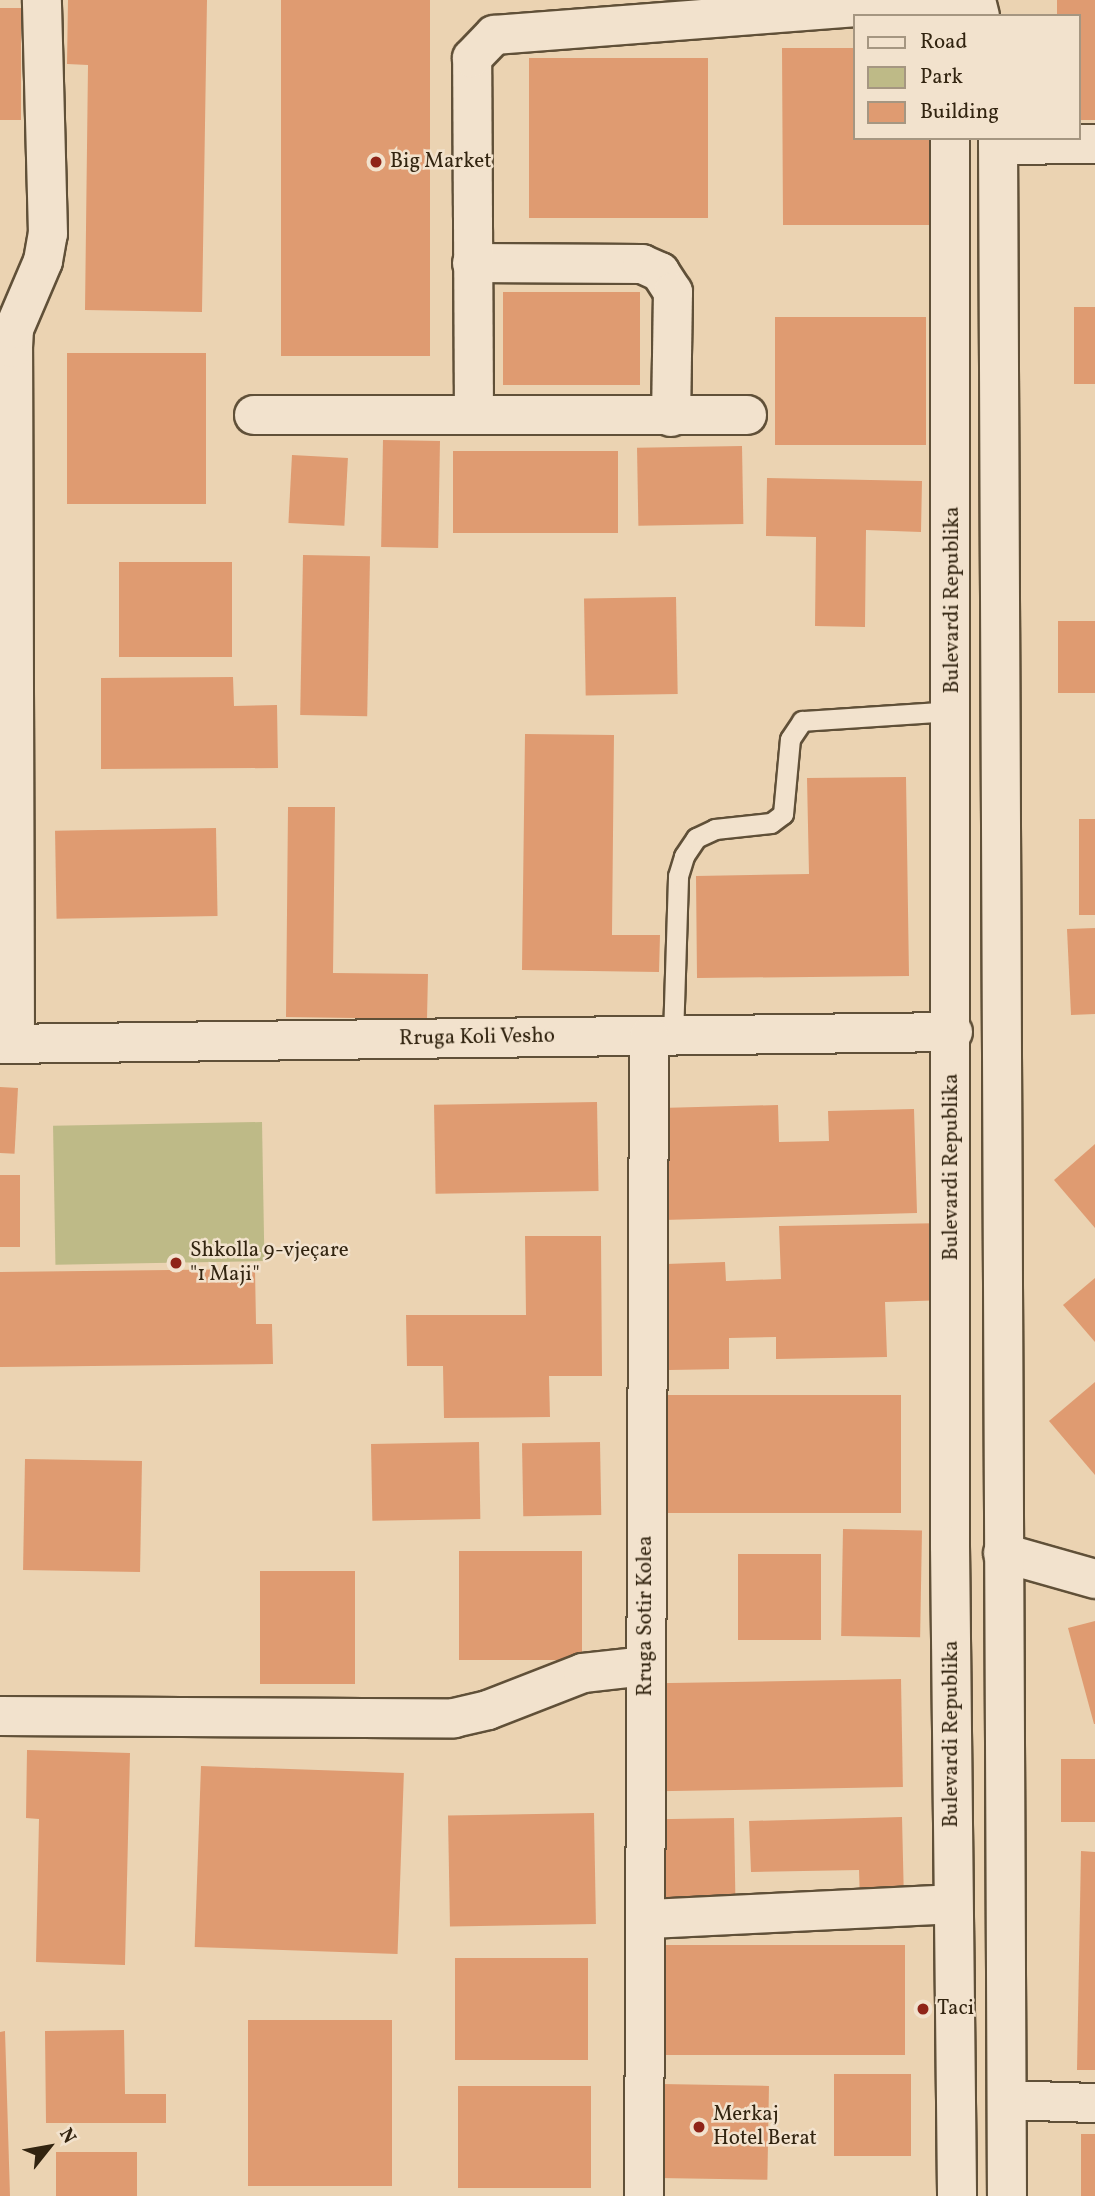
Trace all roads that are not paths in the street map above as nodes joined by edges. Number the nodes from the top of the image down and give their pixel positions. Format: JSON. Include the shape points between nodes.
{"nodes":[{"id":1,"x":42,"y":0,"type":"edge"},
{"id":2,"x":971,"y":8,"type":"edge"},
{"id":3,"x":865,"y":14,"type":"edge"},
{"id":4,"x":853,"y":15,"type":"edge"},
{"id":5,"x":950,"y":140,"type":"edge"},
{"id":6,"x":998,"y":141,"type":"edge"},
{"id":7,"x":1095,"y":144,"type":"edge"},
{"id":8,"x":472,"y":263,"type":"junction"},
{"id":9,"x":474,"y":414,"type":"junction"},
{"id":10,"x":254,"y":415,"type":"dead end"},
{"id":11,"x":747,"y":415,"type":"dead end"},
{"id":12,"x":671,"y":417,"type":"junction"},
{"id":13,"x":953,"y":711,"type":"junction"},
{"id":14,"x":953,"y":1032,"type":"junction"},
{"id":15,"x":661,"y":1037,"type":"junction"},
{"id":16,"x":7,"y":1044,"type":"edge"},
{"id":17,"x":1003,"y":1553,"type":"junction"},
{"id":18,"x":1095,"y":1579,"type":"edge"},
{"id":19,"x":645,"y":1666,"type":"junction"},
{"id":20,"x":0,"y":1716,"type":"edge"},
{"id":21,"x":953,"y":1904,"type":"junction"},
{"id":22,"x":648,"y":1919,"type":"junction"},
{"id":23,"x":1007,"y":2100,"type":"junction"},
{"id":24,"x":1095,"y":2103,"type":"edge"},
{"id":25,"x":645,"y":2196,"type":"edge"},
{"id":26,"x":957,"y":2196,"type":"edge"},
{"id":27,"x":1007,"y":2196,"type":"edge"}],
"edges":[{"from":1,"to":16,"type":"street","via":[[48,234],[43,261],[14,329],[13,348]]},
{"from":2,"to":3,"type":"street"},
{"from":4,"to":8,"type":"street","via":[[494,35],[472,58]]},
{"from":5,"to":13,"type":"street","name":"Bulevardi Republika"},
{"from":6,"to":7,"type":"street"},
{"from":6,"to":17,"type":"street"},
{"from":8,"to":9,"type":"street"},
{"from":8,"to":12,"type":"street","via":[[642,264],[660,272],[673,292]]},
{"from":9,"to":10,"type":"street"},
{"from":9,"to":12,"type":"street"},
{"from":11,"to":12,"type":"street"},
{"from":13,"to":14,"type":"street","name":"Bulevardi Republika"},
{"from":13,"to":15,"type":"lane","via":[[802,721],[790,739],[783,814],[771,823],[715,829],[696,838],[678,876]]},
{"from":14,"to":15,"type":"street","name":"Rruga Koli Vesho"},
{"from":14,"to":21,"type":"street","name":"Bulevardi Republika"},
{"from":15,"to":16,"type":"street","name":"Rruga Koli Vesho"},
{"from":15,"to":19,"type":"street","name":"Rruga Sotir Kolea"},
{"from":17,"to":18,"type":"street"},
{"from":17,"to":23,"type":"street"},
{"from":19,"to":20,"type":"street","via":[[583,1673],[454,1718]]},
{"from":19,"to":22,"type":"street","name":"Rruga Sotir Kolea"},
{"from":21,"to":22,"type":"street"},
{"from":21,"to":26,"type":"street","name":"Bulevardi Republika"},
{"from":22,"to":25,"type":"street","name":"Rruga Sotir Kolea"},
{"from":23,"to":24,"type":"street"},
{"from":23,"to":27,"type":"street"}]}
